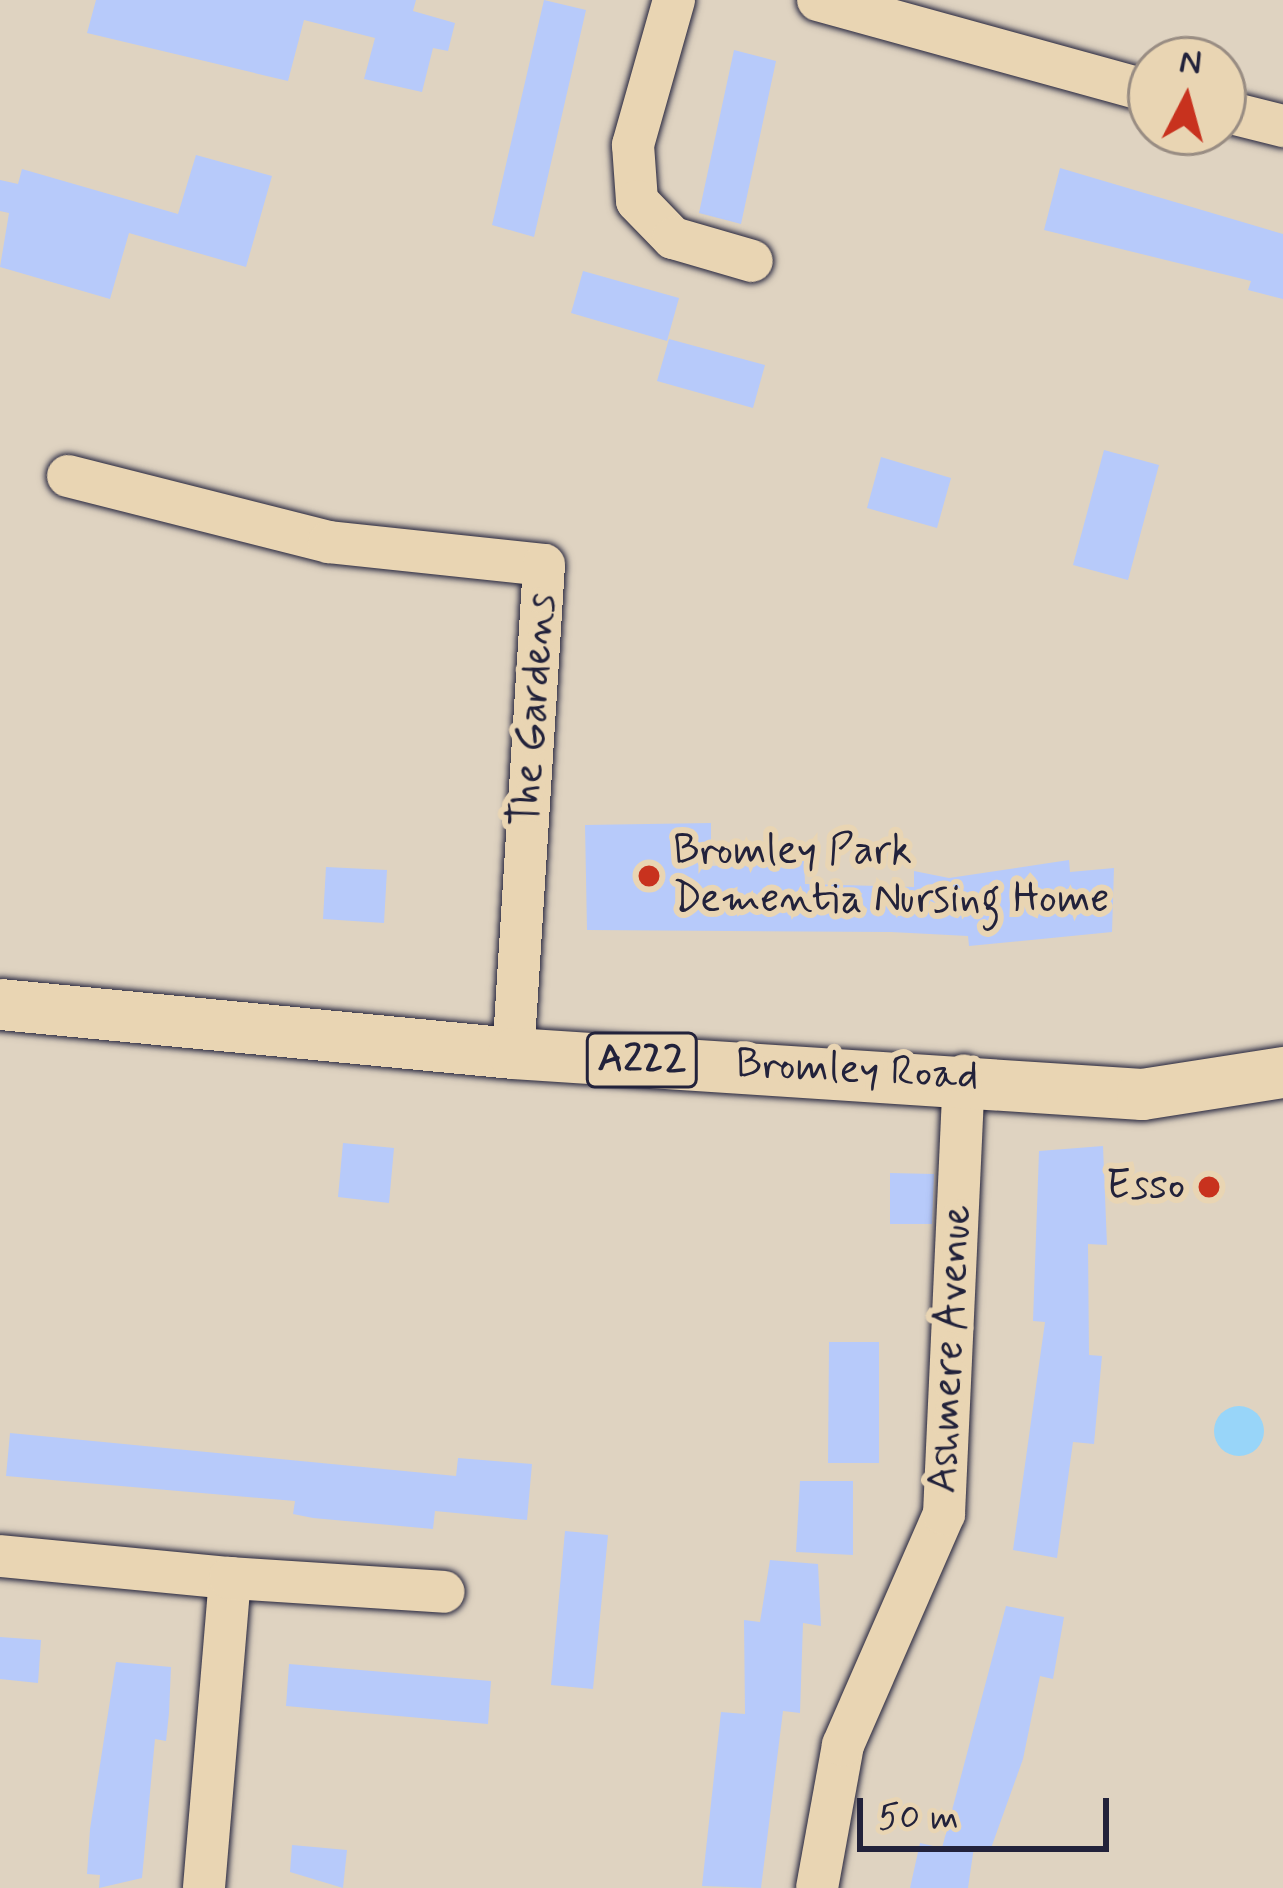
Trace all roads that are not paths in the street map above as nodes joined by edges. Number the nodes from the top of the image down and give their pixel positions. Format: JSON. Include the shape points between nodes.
{"nodes":[{"id":1,"x":674,"y":0,"type":"edge"},
{"id":2,"x":818,"y":0,"type":"edge"},
{"id":3,"x":1127,"y":85,"type":"edge"},
{"id":4,"x":1247,"y":117,"type":"edge"},
{"id":5,"x":1283,"y":126,"type":"edge"},
{"id":6,"x":752,"y":261,"type":"dead end"},
{"id":7,"x":68,"y":476,"type":"dead end"},
{"id":8,"x":0,"y":1004,"type":"edge"},
{"id":9,"x":513,"y":1053,"type":"junction"},
{"id":10,"x":1283,"y":1072,"type":"edge"},
{"id":11,"x":964,"y":1076,"type":"junction"},
{"id":12,"x":0,"y":1556,"type":"edge"},
{"id":13,"x":230,"y":1578,"type":"junction"},
{"id":14,"x":444,"y":1592,"type":"dead end"},
{"id":15,"x":204,"y":1888,"type":"edge"},
{"id":16,"x":817,"y":1888,"type":"edge"}],
"edges":[{"from":1,"to":6,"type":"street","via":[[633,145],[637,201],[673,238]]},
{"from":2,"to":3,"type":"street"},
{"from":4,"to":5,"type":"street"},
{"from":7,"to":9,"type":"street","name":"The Gardens","via":[[329,542],[544,565]]},
{"from":8,"to":9,"type":"main road","name":"Bromley Road","number":"A222"},
{"from":9,"to":11,"type":"main road","name":"Bromley Road","number":"A222"},
{"from":10,"to":11,"type":"main road","name":"Bromley Road","number":"A222","via":[[1142,1094]]},
{"from":11,"to":16,"type":"street","name":"Ashmere Avenue","via":[[944,1514],[843,1745]]},
{"from":12,"to":13,"type":"street"},
{"from":13,"to":14,"type":"street"},
{"from":13,"to":15,"type":"street"}]}
